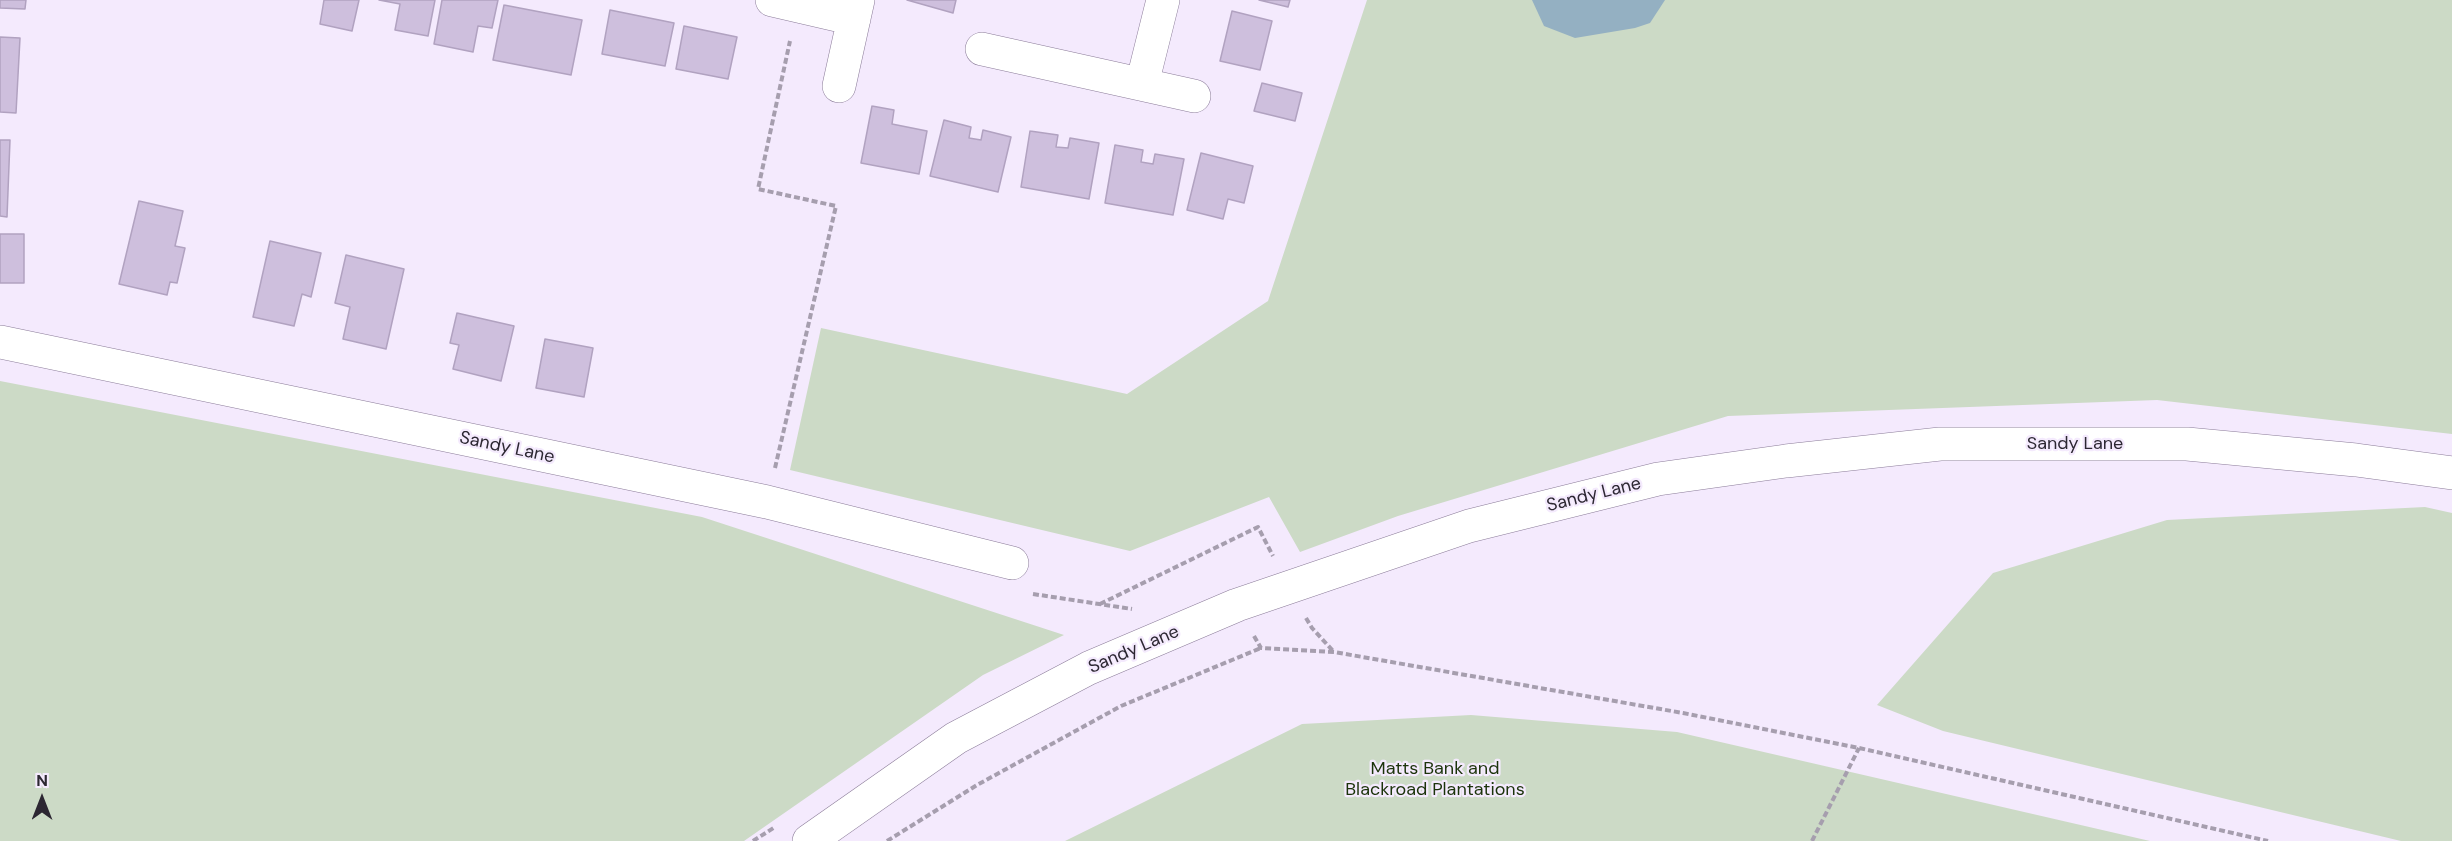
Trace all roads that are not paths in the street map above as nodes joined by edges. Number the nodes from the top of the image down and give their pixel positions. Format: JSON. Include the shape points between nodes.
{"nodes":[{"id":1,"x":1163,"y":0,"type":"edge"},
{"id":2,"x":785,"y":3,"type":"edge"},
{"id":3,"x":856,"y":10,"type":"edge"},
{"id":4,"x":982,"y":49,"type":"dead end"},
{"id":5,"x":1142,"y":84,"type":"junction"},
{"id":6,"x":839,"y":86,"type":"dead end"},
{"id":7,"x":1194,"y":96,"type":"dead end"},
{"id":8,"x":0,"y":342,"type":"edge"},
{"id":9,"x":2452,"y":473,"type":"edge"},
{"id":10,"x":1012,"y":563,"type":"dead end"},
{"id":11,"x":809,"y":841,"type":"edge"}],
"edges":[{"from":1,"to":5,"type":"main road"},
{"from":2,"to":3,"type":"main road"},
{"from":3,"to":6,"type":"main road"},
{"from":4,"to":5,"type":"main road"},
{"from":5,"to":7,"type":"main road"},
{"from":8,"to":10,"type":"main road","name":"Sandy Lane","via":[[767,502]]},
{"from":9,"to":11,"type":"main road","name":"Sandy Lane","via":[[2187,444],[1940,444],[1658,479],[1469,526],[1288,587],[1089,668],[956,738]]}]}
